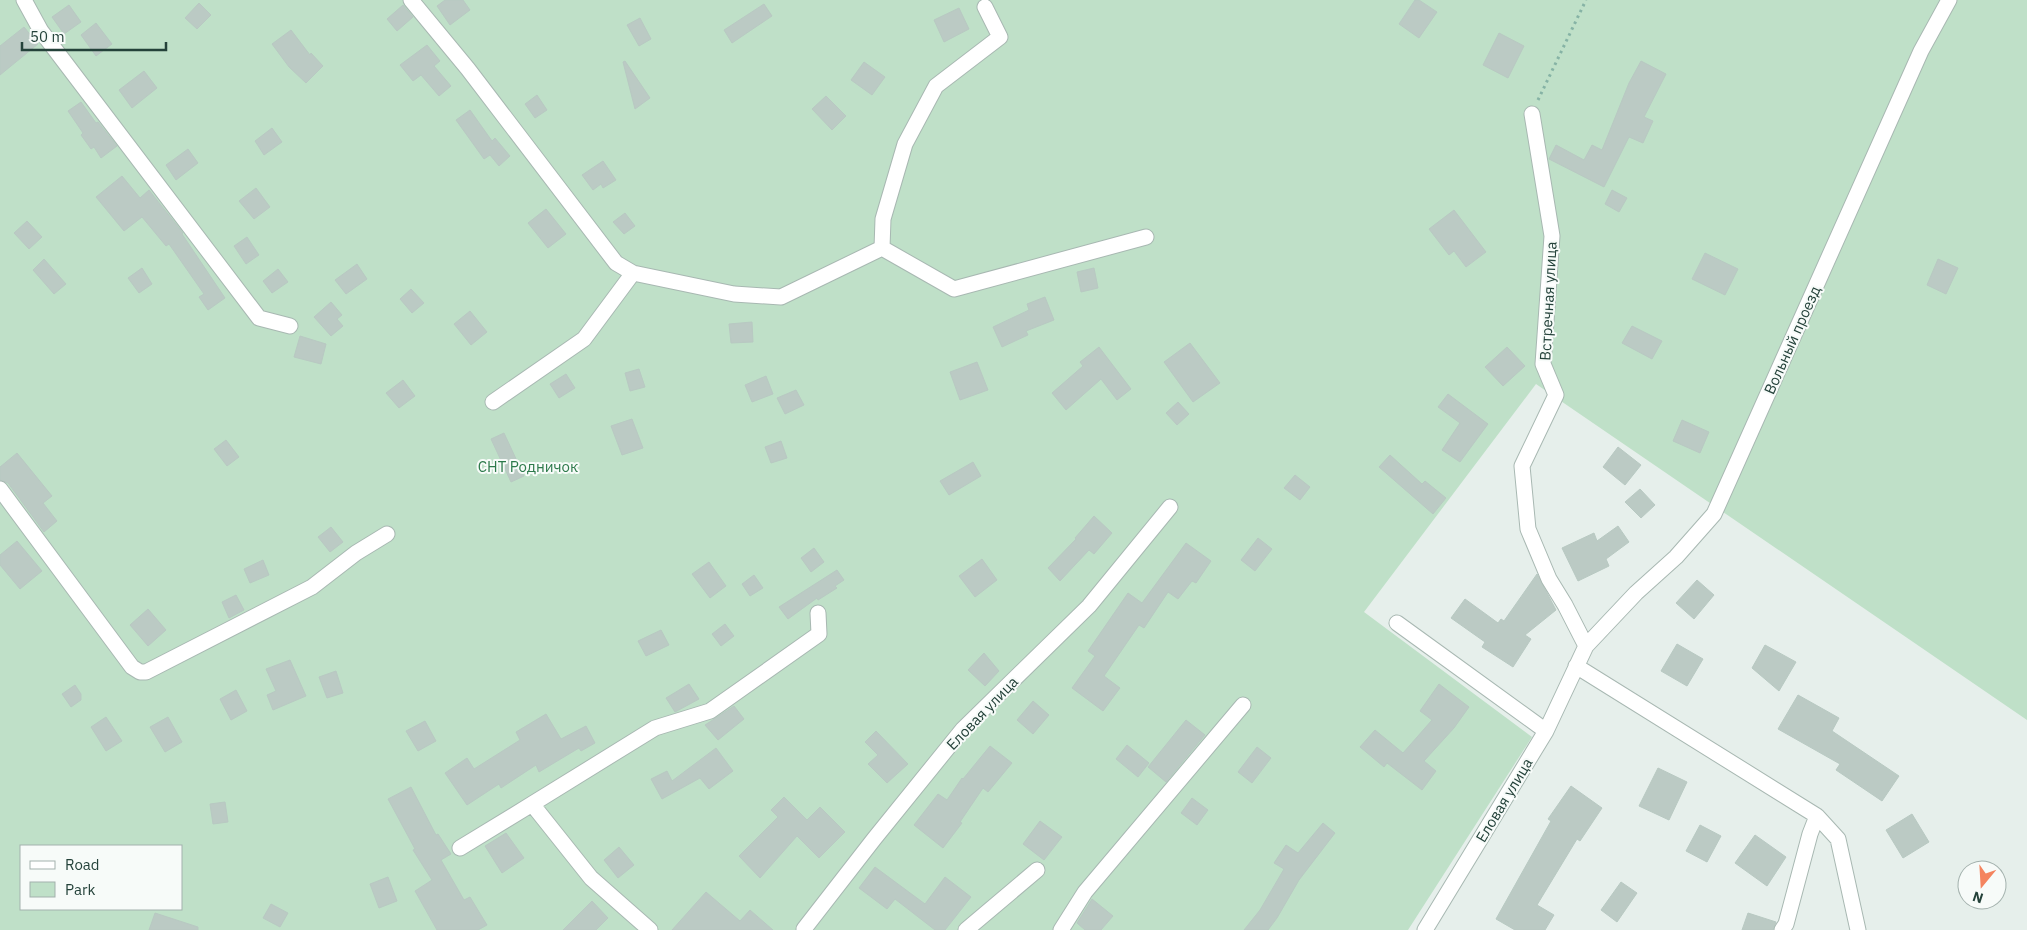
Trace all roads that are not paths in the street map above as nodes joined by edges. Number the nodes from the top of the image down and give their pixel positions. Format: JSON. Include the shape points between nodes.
{"nodes":[{"id":1,"x":24,"y":0,"type":"edge"},
{"id":2,"x":411,"y":0,"type":"edge"},
{"id":3,"x":1949,"y":0,"type":"edge"},
{"id":4,"x":985,"y":7,"type":"dead end"},
{"id":5,"x":1532,"y":114,"type":"road end"},
{"id":6,"x":1146,"y":237,"type":"dead end"},
{"id":7,"x":882,"y":248,"type":"junction"},
{"id":8,"x":634,"y":273,"type":"junction"},
{"id":9,"x":290,"y":326,"type":"dead end"},
{"id":10,"x":493,"y":402,"type":"dead end"},
{"id":11,"x":0,"y":489,"type":"edge"},
{"id":12,"x":1170,"y":507,"type":"dead end"},
{"id":13,"x":386,"y":534,"type":"dead end"},
{"id":14,"x":818,"y":614,"type":"dead end"},
{"id":15,"x":1397,"y":623,"type":"dead end"},
{"id":16,"x":1586,"y":646,"type":"junction"},
{"id":17,"x":1576,"y":666,"type":"junction"},
{"id":18,"x":1243,"y":705,"type":"dead end"},
{"id":19,"x":1546,"y":731,"type":"junction"},
{"id":20,"x":532,"y":804,"type":"junction"},
{"id":21,"x":1817,"y":816,"type":"junction"},
{"id":22,"x":460,"y":848,"type":"dead end"},
{"id":23,"x":1037,"y":870,"type":"dead end"},
{"id":24,"x":650,"y":930,"type":"edge"},
{"id":25,"x":804,"y":930,"type":"edge"},
{"id":26,"x":966,"y":930,"type":"edge"},
{"id":27,"x":1061,"y":930,"type":"edge"},
{"id":28,"x":1425,"y":930,"type":"edge"},
{"id":29,"x":1782,"y":930,"type":"edge"},
{"id":30,"x":1858,"y":930,"type":"edge"}],
"edges":[{"from":1,"to":9,"type":"street","via":[[41,31],[259,318]]},
{"from":2,"to":8,"type":"street","via":[[468,69],[616,263]]},
{"from":3,"to":16,"type":"street","name":"Вольный проезд","via":[[1922,51],[1714,514],[1676,557],[1636,593]]},
{"from":4,"to":7,"type":"street","via":[[1000,37],[936,86],[905,144],[883,219]]},
{"from":5,"to":16,"type":"street","name":"Встречная улица","via":[[1552,236],[1543,364],[1556,394],[1522,466],[1528,529],[1549,580]]},
{"from":6,"to":7,"type":"street","via":[[954,289]]},
{"from":7,"to":8,"type":"street","via":[[781,297],[734,294]]},
{"from":8,"to":10,"type":"street","via":[[584,339]]},
{"from":11,"to":13,"type":"street","via":[[132,667],[140,672],[146,672],[312,587]]},
{"from":12,"to":25,"type":"street","name":"Еловая улица","via":[[1089,606],[963,729]]},
{"from":14,"to":20,"type":"street","via":[[819,634],[710,711],[655,728]]},
{"from":15,"to":19,"type":"street"},
{"from":16,"to":17,"type":"street","name":"Еловая улица"},
{"from":17,"to":19,"type":"street","name":"Еловая улица"},
{"from":17,"to":21,"type":"street"},
{"from":18,"to":27,"type":"street","via":[[1085,892]]},
{"from":19,"to":28,"type":"street","name":"Еловая улица"},
{"from":20,"to":22,"type":"street"},
{"from":20,"to":24,"type":"street","via":[[591,878]]},
{"from":21,"to":29,"type":"street"},
{"from":21,"to":30,"type":"street","via":[[1838,839]]},
{"from":23,"to":26,"type":"street"}]}
